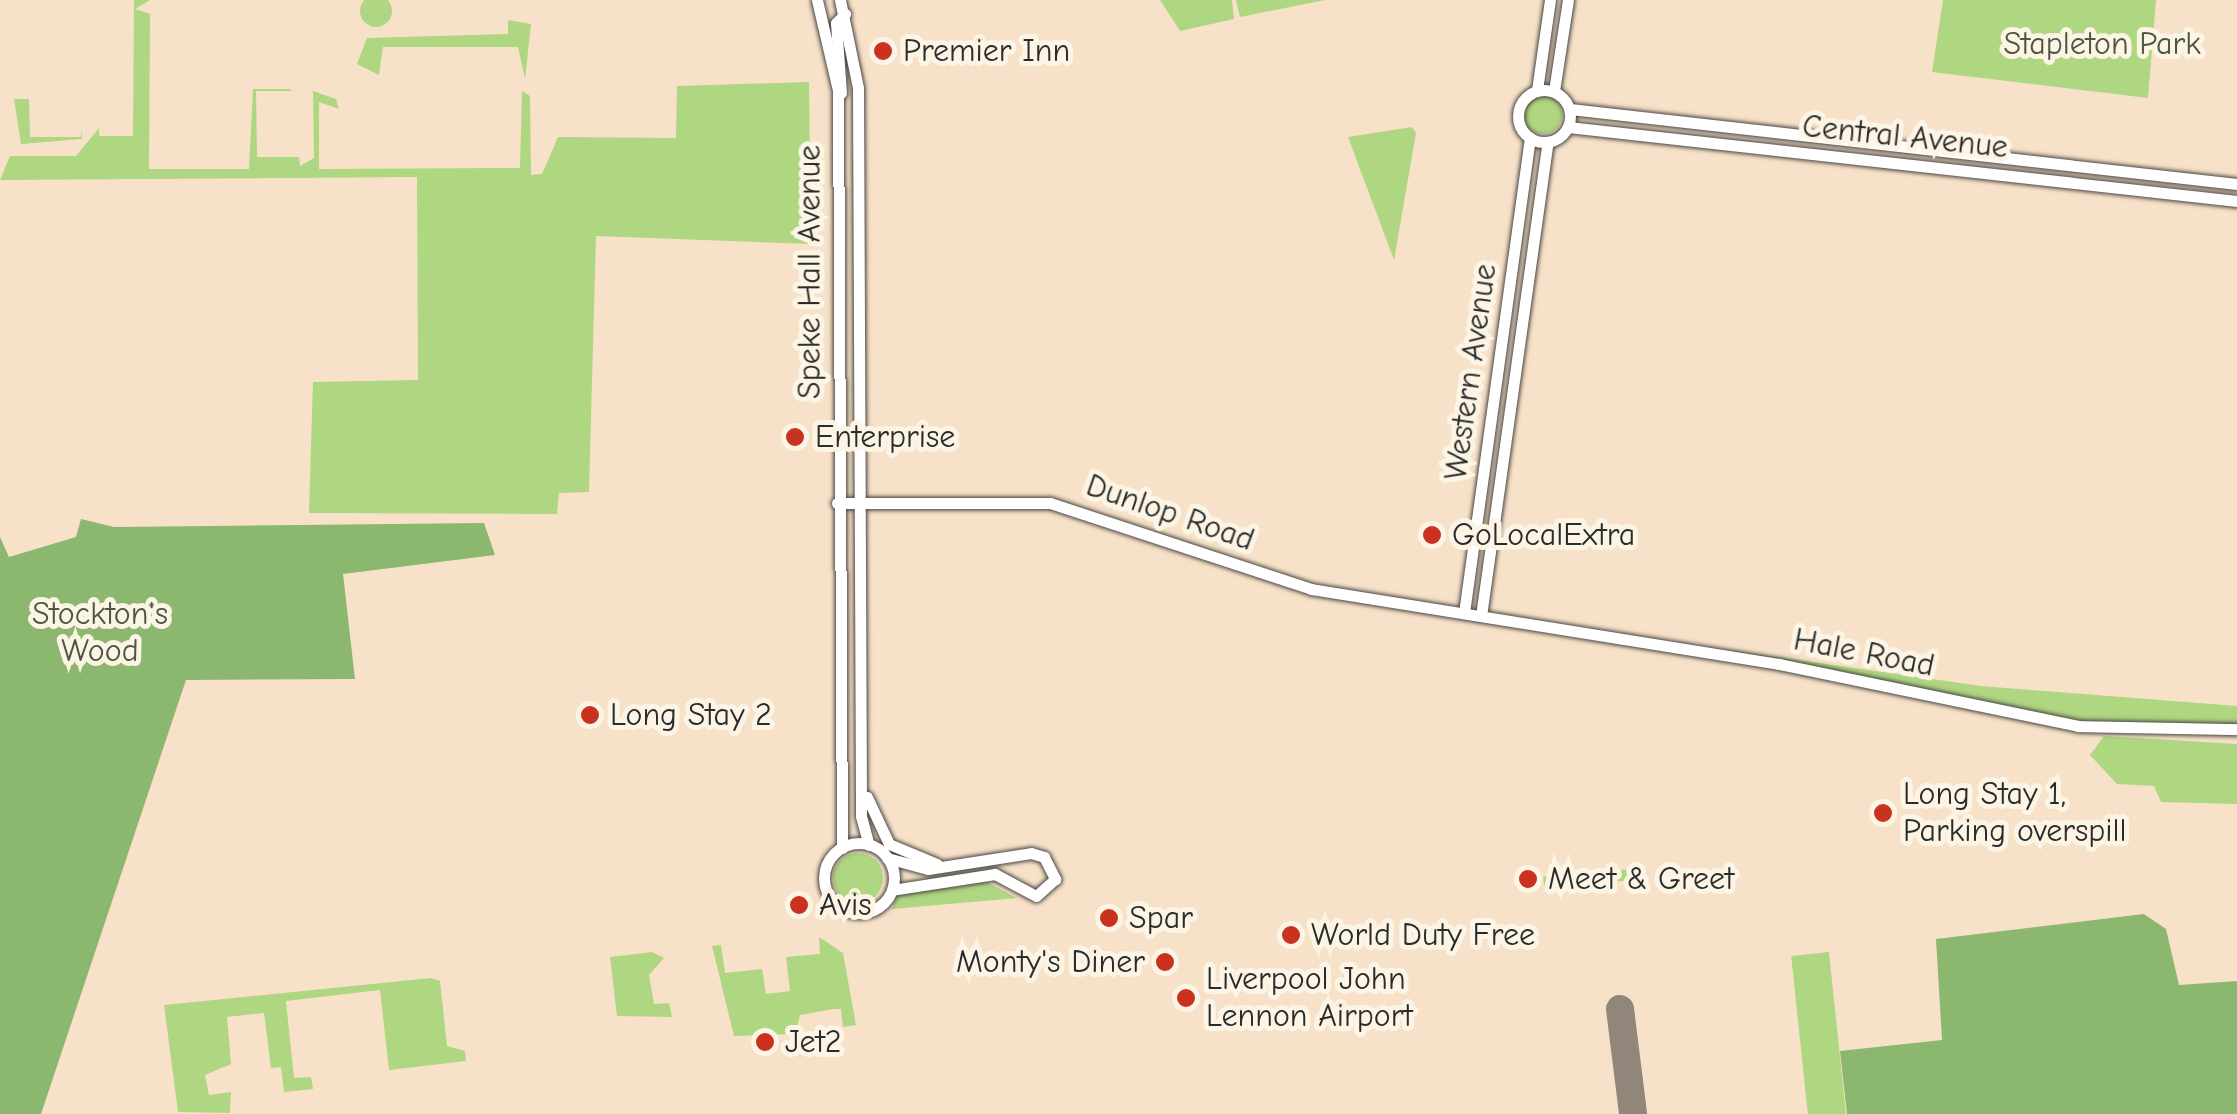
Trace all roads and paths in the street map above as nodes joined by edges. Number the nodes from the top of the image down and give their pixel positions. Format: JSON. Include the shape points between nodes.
{"nodes":[{"id":1,"x":817,"y":0,"type":"edge"},
{"id":2,"x":840,"y":0,"type":"edge"},
{"id":3,"x":1550,"y":0,"type":"edge"},
{"id":4,"x":1568,"y":0,"type":"edge"},
{"id":5,"x":845,"y":14,"type":"junction"},
{"id":6,"x":1537,"y":90,"type":"junction"},
{"id":7,"x":1554,"y":91,"type":"junction"},
{"id":8,"x":838,"y":102,"type":"junction"},
{"id":9,"x":1570,"y":109,"type":"junction"},
{"id":10,"x":1568,"y":127,"type":"junction"},
{"id":11,"x":1530,"y":138,"type":"junction"},
{"id":12,"x":1548,"y":142,"type":"junction"},
{"id":13,"x":2237,"y":184,"type":"edge"},
{"id":14,"x":2237,"y":202,"type":"edge"},
{"id":15,"x":837,"y":502,"type":"junction"},
{"id":16,"x":859,"y":502,"type":"junction"},
{"id":17,"x":1464,"y":613,"type":"junction"},
{"id":18,"x":1480,"y":616,"type":"junction"},
{"id":19,"x":2237,"y":729,"type":"edge"},
{"id":20,"x":861,"y":753,"type":"junction"},
{"id":21,"x":869,"y":845,"type":"junction"},
{"id":22,"x":842,"y":848,"type":"junction"},
{"id":23,"x":887,"y":858,"type":"junction"},
{"id":24,"x":963,"y":866,"type":"junction"},
{"id":25,"x":892,"y":890,"type":"junction"}],
"edges":[{"from":1,"to":8,"type":"street","name":"Speke Hall Avenue"},
{"from":2,"to":5,"type":"street","name":"Speke Hall Avenue"},
{"from":3,"to":6,"type":"street"},
{"from":4,"to":7,"type":"street"},
{"from":5,"to":8,"type":"street","via":[[836,24],[846,79]]},
{"from":5,"to":16,"type":"street","name":"Speke Hall Avenue","via":[[858,88]]},
{"from":6,"to":7,"type":"street"},
{"from":6,"to":11,"type":"street","via":[[1518,111]]},
{"from":7,"to":9,"type":"street"},
{"from":8,"to":15,"type":"street","name":"Speke Hall Avenue"},
{"from":9,"to":10,"type":"street"},
{"from":9,"to":13,"type":"street","name":"Central Avenue"},
{"from":10,"to":12,"type":"street"},
{"from":10,"to":14,"type":"street","name":"Central Avenue"},
{"from":11,"to":12,"type":"street"},
{"from":11,"to":17,"type":"street","name":"Western Avenue"},
{"from":12,"to":18,"type":"street","name":"Western Avenue"},
{"from":15,"to":16,"type":"street","name":"Dunlop Road"},
{"from":15,"to":22,"type":"street","name":"Speke Hall Avenue"},
{"from":16,"to":17,"type":"street","name":"Dunlop Road","via":[[1010,499],[1085,508],[1290,584]]},
{"from":16,"to":20,"type":"street","name":"Speke Hall Avenue"},
{"from":17,"to":18,"type":"street","name":"Dunlop Road"},
{"from":18,"to":19,"type":"street","name":"Hale Road","via":[[2078,726]]},
{"from":20,"to":21,"type":"street","name":"Speke Hall Avenue"},
{"from":20,"to":24,"type":"street","via":[[870,810],[889,844],[916,860]]},
{"from":21,"to":22,"type":"street"},
{"from":21,"to":23,"type":"street"},
{"from":22,"to":25,"type":"street","via":[[825,871],[836,905],[866,913]]},
{"from":23,"to":24,"type":"street","via":[[918,870]]},
{"from":23,"to":25,"type":"street"},
{"from":24,"to":25,"type":"street","via":[[1031,853],[1044,857],[1055,880],[1036,896],[995,874]]}]}
